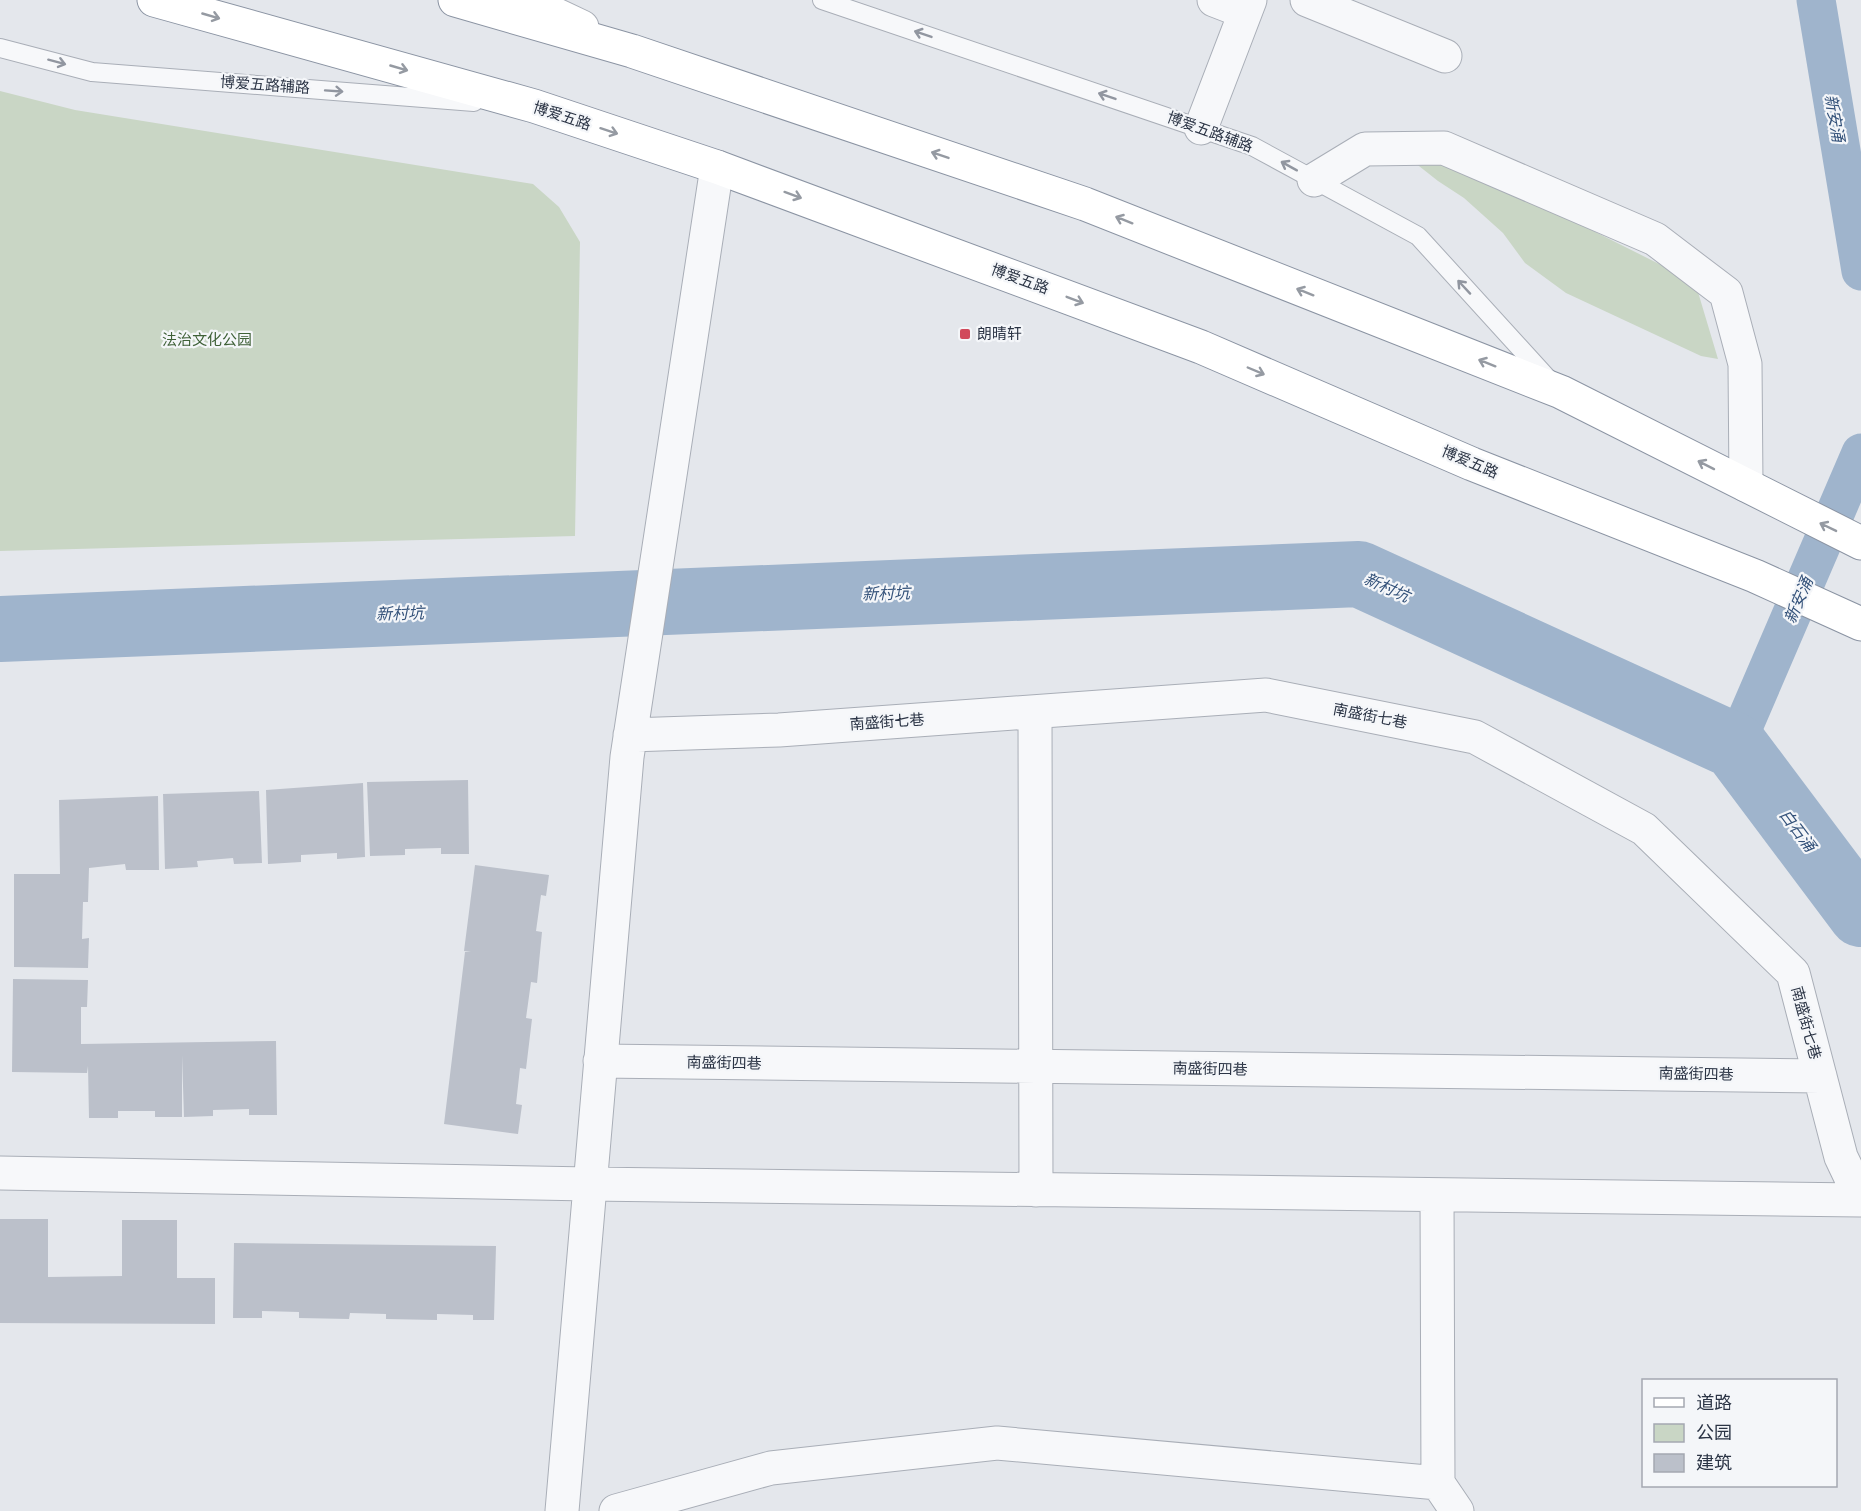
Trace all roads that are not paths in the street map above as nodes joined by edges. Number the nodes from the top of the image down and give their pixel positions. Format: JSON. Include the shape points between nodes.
{"nodes":[{"id":1,"x":154,"y":0,"type":"edge"},
{"id":2,"x":455,"y":0,"type":"edge"},
{"id":3,"x":525,"y":0,"type":"edge"},
{"id":4,"x":822,"y":0,"type":"edge"},
{"id":5,"x":1214,"y":0,"type":"edge"},
{"id":6,"x":1307,"y":0,"type":"edge"},
{"id":7,"x":1247,"y":6,"type":"edge"},
{"id":8,"x":0,"y":48,"type":"edge"},
{"id":9,"x":632,"y":51,"type":"junction"},
{"id":10,"x":1445,"y":56,"type":"dead end"},
{"id":11,"x":534,"y":106,"type":"junction"},
{"id":12,"x":1201,"y":128,"type":"junction"},
{"id":13,"x":717,"y":167,"type":"junction"},
{"id":14,"x":1314,"y":180,"type":"junction"},
{"id":15,"x":1561,"y":392,"type":"junction"},
{"id":16,"x":1746,"y":485,"type":"junction"},
{"id":17,"x":1861,"y":543,"type":"edge"},
{"id":18,"x":1851,"y":620,"type":"edge"},
{"id":19,"x":1035,"y":712,"type":"junction"},
{"id":20,"x":630,"y":735,"type":"junction"},
{"id":21,"x":600,"y":1061,"type":"junction"},
{"id":22,"x":1036,"y":1067,"type":"junction"},
{"id":23,"x":1820,"y":1076,"type":"junction"},
{"id":24,"x":0,"y":1173,"type":"edge"},
{"id":25,"x":589,"y":1184,"type":"junction"},
{"id":26,"x":1036,"y":1190,"type":"junction"},
{"id":27,"x":1437,"y":1195,"type":"junction"},
{"id":28,"x":1861,"y":1200,"type":"edge"},
{"id":29,"x":1438,"y":1483,"type":"junction"},
{"id":30,"x":563,"y":1510,"type":"edge"},
{"id":31,"x":616,"y":1511,"type":"edge"},
{"id":32,"x":1457,"y":1511,"type":"edge"}],
"edges":[{"from":1,"to":11,"type":"main road","name":"博爱五路","one_way":true},
{"from":2,"to":9,"type":"main road"},
{"from":3,"to":9,"type":"main road"},
{"from":12,"to":4,"type":"lane","name":"博爱五路辅路","one_way":true},
{"from":5,"to":7,"type":"street"},
{"from":6,"to":10,"type":"street"},
{"from":7,"to":12,"type":"street"},
{"from":8,"to":11,"type":"lane","name":"博爱五路辅路","one_way":true,"via":[[92,72]]},
{"from":15,"to":9,"type":"main road","one_way":true,"via":[[1085,204]]},
{"from":11,"to":13,"type":"main road","name":"博爱五路","one_way":true},
{"from":14,"to":12,"type":"lane","name":"博爱五路辅路","one_way":true,"via":[[1252,146]]},
{"from":13,"to":18,"type":"main road","name":"博爱五路","one_way":true,"via":[[1201,347],[1472,464],[1755,576]]},
{"from":13,"to":20,"type":"street"},
{"from":15,"to":14,"type":"lane","name":"博爱五路辅路","one_way":true,"via":[[1418,236]]},
{"from":14,"to":16,"type":"street","via":[[1365,149],[1444,148],[1655,239],[1726,293],[1745,364]]},
{"from":16,"to":15,"type":"main road","one_way":true},
{"from":17,"to":16,"type":"main road","one_way":true},
{"from":19,"to":20,"type":"street","name":"南盛街七巷","via":[[779,730]]},
{"from":19,"to":22,"type":"street"},
{"from":19,"to":23,"type":"street","name":"南盛街七巷","via":[[1266,695],[1475,737],[1644,829],[1785,965],[1793,973]]},
{"from":20,"to":21,"type":"street"},
{"from":21,"to":22,"type":"street","name":"南盛街四巷"},
{"from":21,"to":25,"type":"street"},
{"from":22,"to":23,"type":"street","name":"南盛街四巷"},
{"from":22,"to":26,"type":"street"},
{"from":23,"to":28,"type":"street","name":"南盛街七巷","via":[[1841,1157]]},
{"from":24,"to":25,"type":"street"},
{"from":25,"to":26,"type":"street"},
{"from":25,"to":30,"type":"street"},
{"from":26,"to":27,"type":"street"},
{"from":27,"to":28,"type":"street"},
{"from":27,"to":29,"type":"street"},
{"from":29,"to":31,"type":"street","via":[[997,1443],[771,1467]]},
{"from":29,"to":32,"type":"street"}]}
